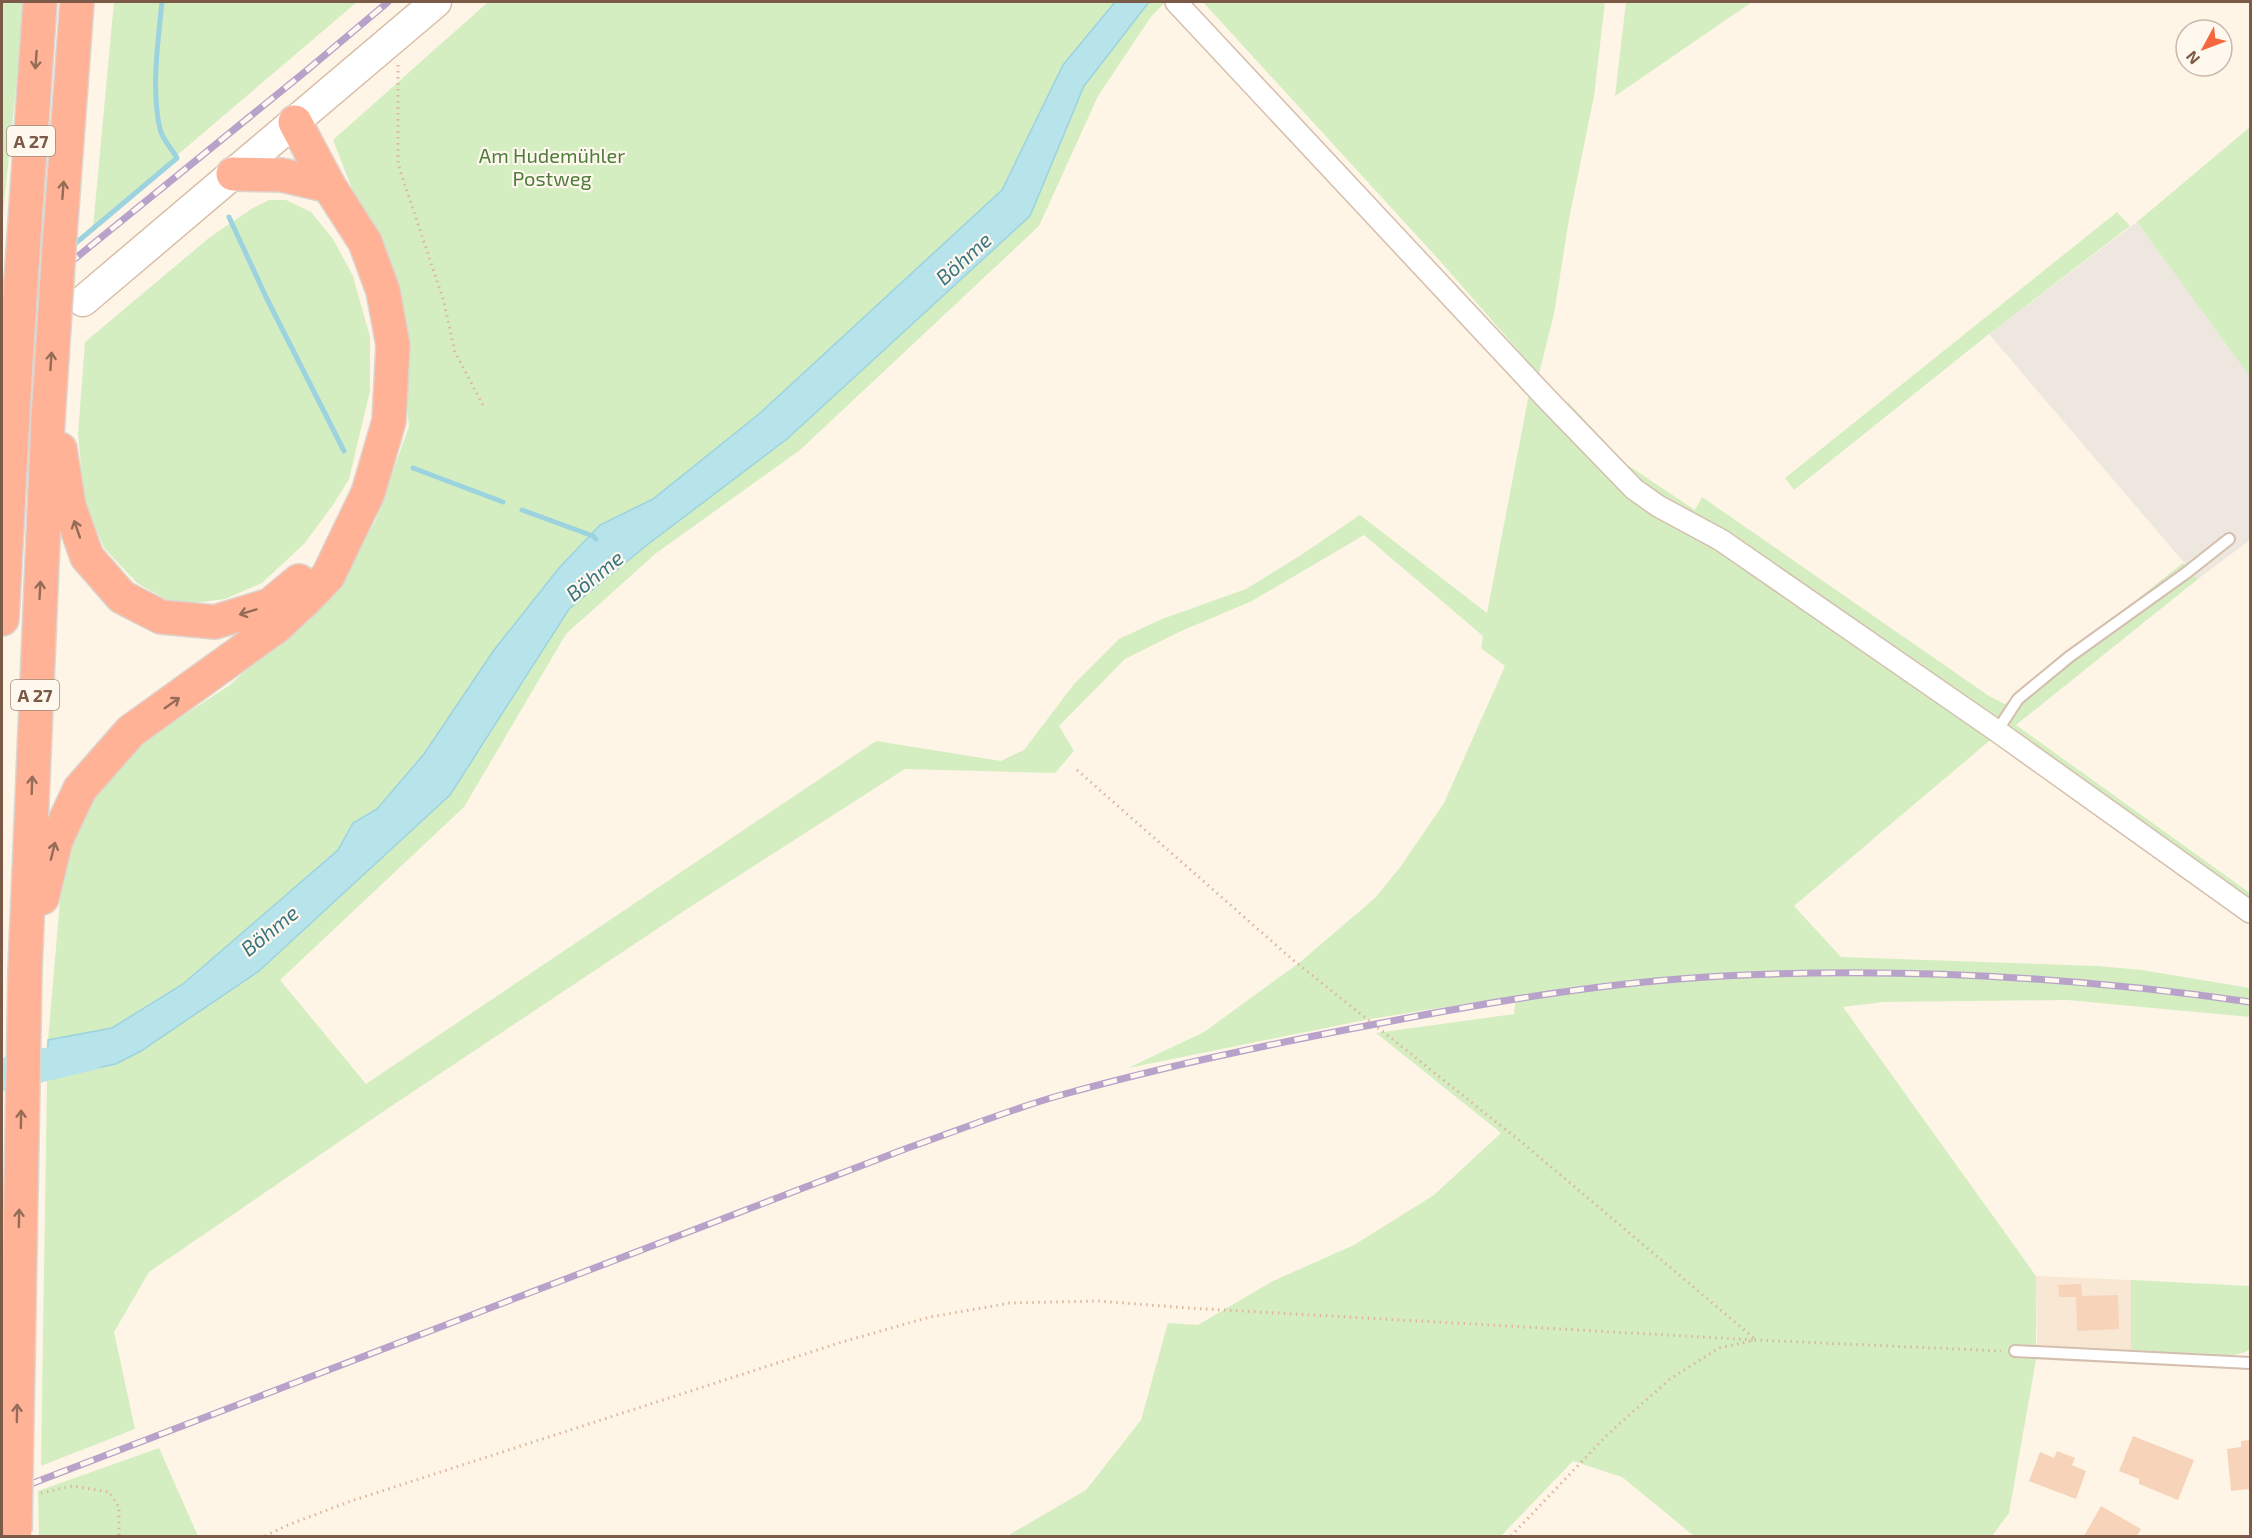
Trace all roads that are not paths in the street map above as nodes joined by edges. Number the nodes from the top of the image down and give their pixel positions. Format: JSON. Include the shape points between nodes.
{"nodes":[{"id":1,"x":40,"y":2,"type":"edge"},
{"id":2,"x":77,"y":2,"type":"edge"},
{"id":3,"x":436,"y":2,"type":"edge"},
{"id":4,"x":1176,"y":2,"type":"edge"},
{"id":5,"x":286,"y":129,"type":"junction"},
{"id":6,"x":233,"y":174,"type":"junction"},
{"id":7,"x":329,"y":186,"type":"junction"},
{"id":8,"x":82,"y":301,"type":"dead end"},
{"id":9,"x":14,"y":394,"type":"junction"},
{"id":10,"x":48,"y":420,"type":"junction"},
{"id":11,"x":2,"y":457,"type":"edge"},
{"id":12,"x":2229,"y":539,"type":"dead end"},
{"id":13,"x":344,"y":540,"type":"junction"},
{"id":14,"x":2,"y":619,"type":"edge"},
{"id":15,"x":1997,"y":731,"type":"junction"},
{"id":16,"x":2250,"y":912,"type":"edge"},
{"id":17,"x":25,"y":969,"type":"junction"},
{"id":18,"x":2016,"y":1352,"type":"road end"},
{"id":19,"x":2250,"y":1363,"type":"edge"},
{"id":20,"x":15,"y":1534,"type":"edge"}],
"edges":[{"from":1,"to":9,"type":"highway","number":"A 27","one_way":true,"bridge":true},
{"from":10,"to":2,"type":"highway","number":"A 27","one_way":true,"bridge":true},
{"from":3,"to":5,"type":"main road"},
{"from":4,"to":15,"type":"street","via":[[1634,489],[1721,540]]},
{"from":5,"to":6,"type":"main road"},
{"from":5,"to":7,"type":"highway"},
{"from":6,"to":7,"type":"highway","via":[[282,175]]},
{"from":6,"to":8,"type":"main road"},
{"from":7,"to":13,"type":"highway","via":[[365,242],[383,291],[393,345],[389,421],[368,493]]},
{"from":9,"to":11,"type":"highway"},
{"from":9,"to":14,"type":"highway","number":"A 27"},
{"from":13,"to":10,"type":"highway","one_way":true,"via":[[270,605],[215,622],[161,617],[122,597],[87,557],[69,506],[62,453]]},
{"from":17,"to":10,"type":"highway","number":"A 27","one_way":true},
{"from":12,"to":15,"type":"lane","via":[[2069,657],[2019,699]]},
{"from":17,"to":13,"type":"highway","one_way":true,"via":[[56,840],[80,789],[131,731],[299,606],[328,576]]},
{"from":15,"to":16,"type":"street"},
{"from":20,"to":17,"type":"highway","number":"A 27","one_way":true,"bridge":true},
{"from":18,"to":19,"type":"lane"}]}
